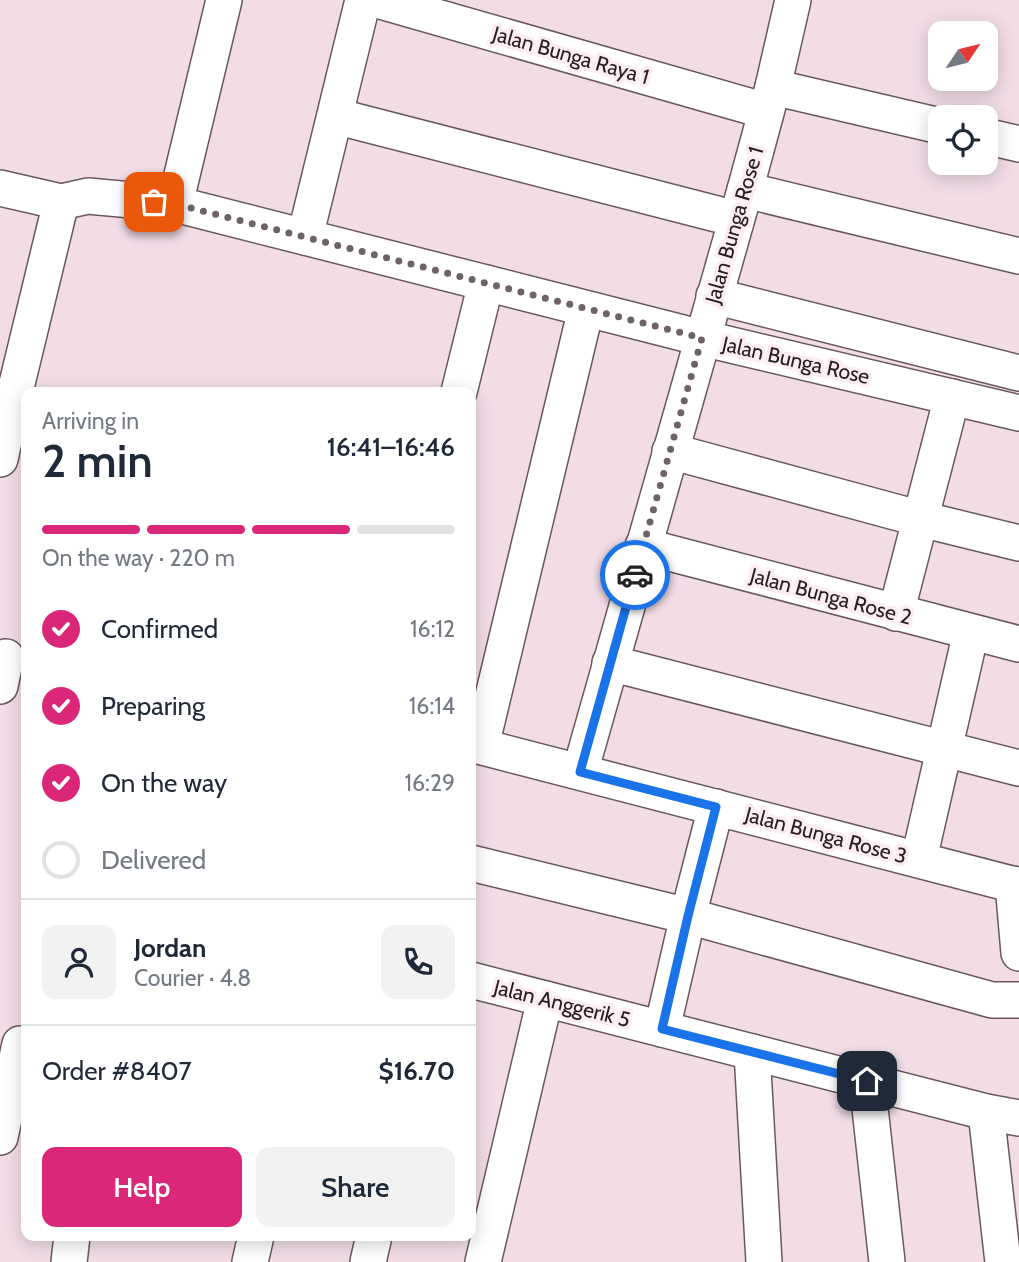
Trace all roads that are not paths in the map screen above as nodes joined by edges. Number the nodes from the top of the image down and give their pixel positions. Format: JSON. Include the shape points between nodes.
{"nodes":[{"id":1,"x":224,"y":0,"type":"edge"},
{"id":2,"x":363,"y":0,"type":"edge"},
{"id":3,"x":377,"y":0,"type":"edge"},
{"id":4,"x":787,"y":1,"type":"edge"},
{"id":5,"x":769,"y":99,"type":"junction"},
{"id":6,"x":335,"y":116,"type":"junction"},
{"id":7,"x":928,"y":124,"type":"edge"},
{"id":8,"x":998,"y":139,"type":"edge"},
{"id":9,"x":1019,"y":144,"type":"edge"},
{"id":10,"x":0,"y":188,"type":"edge"},
{"id":11,"x":61,"y":202,"type":"junction"},
{"id":12,"x":175,"y":204,"type":"junction"},
{"id":13,"x":740,"y":204,"type":"junction"},
{"id":14,"x":305,"y":237,"type":"junction"},
{"id":15,"x":1019,"y":256,"type":"edge"},
{"id":16,"x":486,"y":283,"type":"junction"},
{"id":17,"x":714,"y":296,"type":"junction"},
{"id":18,"x":586,"y":309,"type":"junction"},
{"id":19,"x":702,"y":338,"type":"junction"},
{"id":20,"x":1019,"y":373,"type":"edge"},
{"id":21,"x":22,"y":387,"type":"edge"},
{"id":22,"x":460,"y":387,"type":"edge"},
{"id":23,"x":20,"y":397,"type":"edge"},
{"id":24,"x":952,"y":397,"type":"junction"},
{"id":25,"x":1019,"y":413,"type":"edge"},
{"id":26,"x":670,"y":451,"type":"junction"},
{"id":27,"x":0,"y":459,"type":"edge"},
{"id":28,"x":920,"y":519,"type":"junction"},
{"id":29,"x":1019,"y":542,"type":"edge"},
{"id":30,"x":643,"y":546,"type":"junction"},
{"id":31,"x":896,"y":613,"type":"junction"},
{"id":32,"x":971,"y":632,"type":"junction"},
{"id":33,"x":1019,"y":644,"type":"edge"},
{"id":34,"x":610,"y":663,"type":"junction"},
{"id":35,"x":476,"y":745,"type":"edge"},
{"id":36,"x":944,"y":747,"type":"junction"},
{"id":37,"x":1019,"y":768,"type":"edge"},
{"id":38,"x":580,"y":772,"type":"junction"},
{"id":39,"x":716,"y":807,"type":"junction"},
{"id":40,"x":919,"y":859,"type":"junction"},
{"id":41,"x":476,"y":864,"type":"edge"},
{"id":42,"x":1016,"y":885,"type":"edge"},
{"id":43,"x":688,"y":916,"type":"junction"},
{"id":44,"x":1019,"y":953,"type":"edge"},
{"id":45,"x":476,"y":981,"type":"edge"},
{"id":46,"x":545,"y":999,"type":"junction"},
{"id":47,"x":1019,"y":1000,"type":"edge"},
{"id":48,"x":662,"y":1029,"type":"junction"},
{"id":49,"x":15,"y":1043,"type":"edge"},
{"id":50,"x":752,"y":1052,"type":"junction"},
{"id":51,"x":867,"y":1081,"type":"junction"},
{"id":52,"x":1003,"y":1115,"type":"edge"},
{"id":53,"x":0,"y":1137,"type":"edge"},
{"id":54,"x":71,"y":1241,"type":"edge"},
{"id":55,"x":255,"y":1241,"type":"edge"},
{"id":56,"x":373,"y":1241,"type":"edge"},
{"id":57,"x":68,"y":1262,"type":"edge"},
{"id":58,"x":250,"y":1262,"type":"edge"},
{"id":59,"x":368,"y":1262,"type":"edge"},
{"id":60,"x":483,"y":1262,"type":"edge"},
{"id":61,"x":764,"y":1262,"type":"edge"},
{"id":62,"x":887,"y":1262,"type":"edge"},
{"id":63,"x":1003,"y":1262,"type":"edge"}],
"edges":[{"from":1,"to":12,"type":"street"},
{"from":2,"to":6,"type":"street"},
{"from":3,"to":5,"type":"street","name":"Jalan Bunga Raya 1"},
{"from":4,"to":5,"type":"street","name":"Jalan Bunga Rose 1"},
{"from":5,"to":7,"type":"street","name":"Jalan Bunga Raya 1"},
{"from":5,"to":13,"type":"street","name":"Jalan Bunga Rose 1"},
{"from":6,"to":13,"type":"street"},
{"from":6,"to":14,"type":"street"},
{"from":8,"to":9,"type":"street"},
{"from":10,"to":11,"type":"street","name":"Jalan Bunga Rose"},
{"from":11,"to":12,"type":"street","name":"Jalan Bunga Rose","via":[[88,196]]},
{"from":11,"to":21,"type":"street"},
{"from":12,"to":14,"type":"street","name":"Jalan Bunga Rose"},
{"from":13,"to":15,"type":"street"},
{"from":13,"to":17,"type":"street","name":"Jalan Bunga Rose 1"},
{"from":14,"to":16,"type":"street","name":"Jalan Bunga Rose"},
{"from":16,"to":18,"type":"street","name":"Jalan Bunga Rose"},
{"from":16,"to":22,"type":"street"},
{"from":17,"to":19,"type":"street","name":"Jalan Bunga Rose 1"},
{"from":17,"to":20,"type":"street"},
{"from":18,"to":19,"type":"street","name":"Jalan Bunga Rose"},
{"from":18,"to":35,"type":"street"},
{"from":19,"to":24,"type":"street","name":"Jalan Bunga Rose"},
{"from":19,"to":26,"type":"street","name":"Jalan Bunga Rose 1"},
{"from":23,"to":27,"type":"street"},
{"from":24,"to":25,"type":"street","name":"Jalan Bunga Rose"},
{"from":24,"to":28,"type":"street"},
{"from":26,"to":28,"type":"street"},
{"from":26,"to":30,"type":"street","name":"Jalan Bunga Rose 1"},
{"from":28,"to":29,"type":"street"},
{"from":28,"to":31,"type":"street"},
{"from":30,"to":31,"type":"street","name":"Jalan Bunga Rose 2"},
{"from":30,"to":34,"type":"street","name":"Jalan Bunga Rose 1"},
{"from":31,"to":32,"type":"street","name":"Jalan Bunga Rose 2"},
{"from":32,"to":33,"type":"street","name":"Jalan Bunga Rose 2"},
{"from":32,"to":36,"type":"street"},
{"from":34,"to":36,"type":"street"},
{"from":34,"to":38,"type":"street","name":"Jalan Bunga Rose 1"},
{"from":35,"to":38,"type":"street","name":"Jalan Bunga Rose 3"},
{"from":36,"to":37,"type":"street"},
{"from":36,"to":40,"type":"street"},
{"from":38,"to":39,"type":"street","name":"Jalan Bunga Rose 3"},
{"from":39,"to":40,"type":"street","name":"Jalan Bunga Rose 3"},
{"from":39,"to":43,"type":"street"},
{"from":40,"to":42,"type":"street","name":"Jalan Bunga Rose 3"},
{"from":41,"to":43,"type":"street"},
{"from":42,"to":44,"type":"street"},
{"from":43,"to":47,"type":"street","via":[[992,1000]]},
{"from":43,"to":48,"type":"street"},
{"from":45,"to":46,"type":"street","name":"Jalan Anggerik 5"},
{"from":46,"to":48,"type":"street","name":"Jalan Anggerik 5"},
{"from":46,"to":60,"type":"street"},
{"from":48,"to":50,"type":"street","name":"Jalan Anggerik 5"},
{"from":49,"to":53,"type":"street"},
{"from":50,"to":51,"type":"street","name":"Jalan Anggerik 5"},
{"from":50,"to":61,"type":"street"},
{"from":51,"to":52,"type":"street","name":"Jalan Anggerik 5"},
{"from":51,"to":62,"type":"street"},
{"from":52,"to":63,"type":"street"},
{"from":54,"to":57,"type":"street"},
{"from":55,"to":58,"type":"street"},
{"from":56,"to":59,"type":"street"}]}
